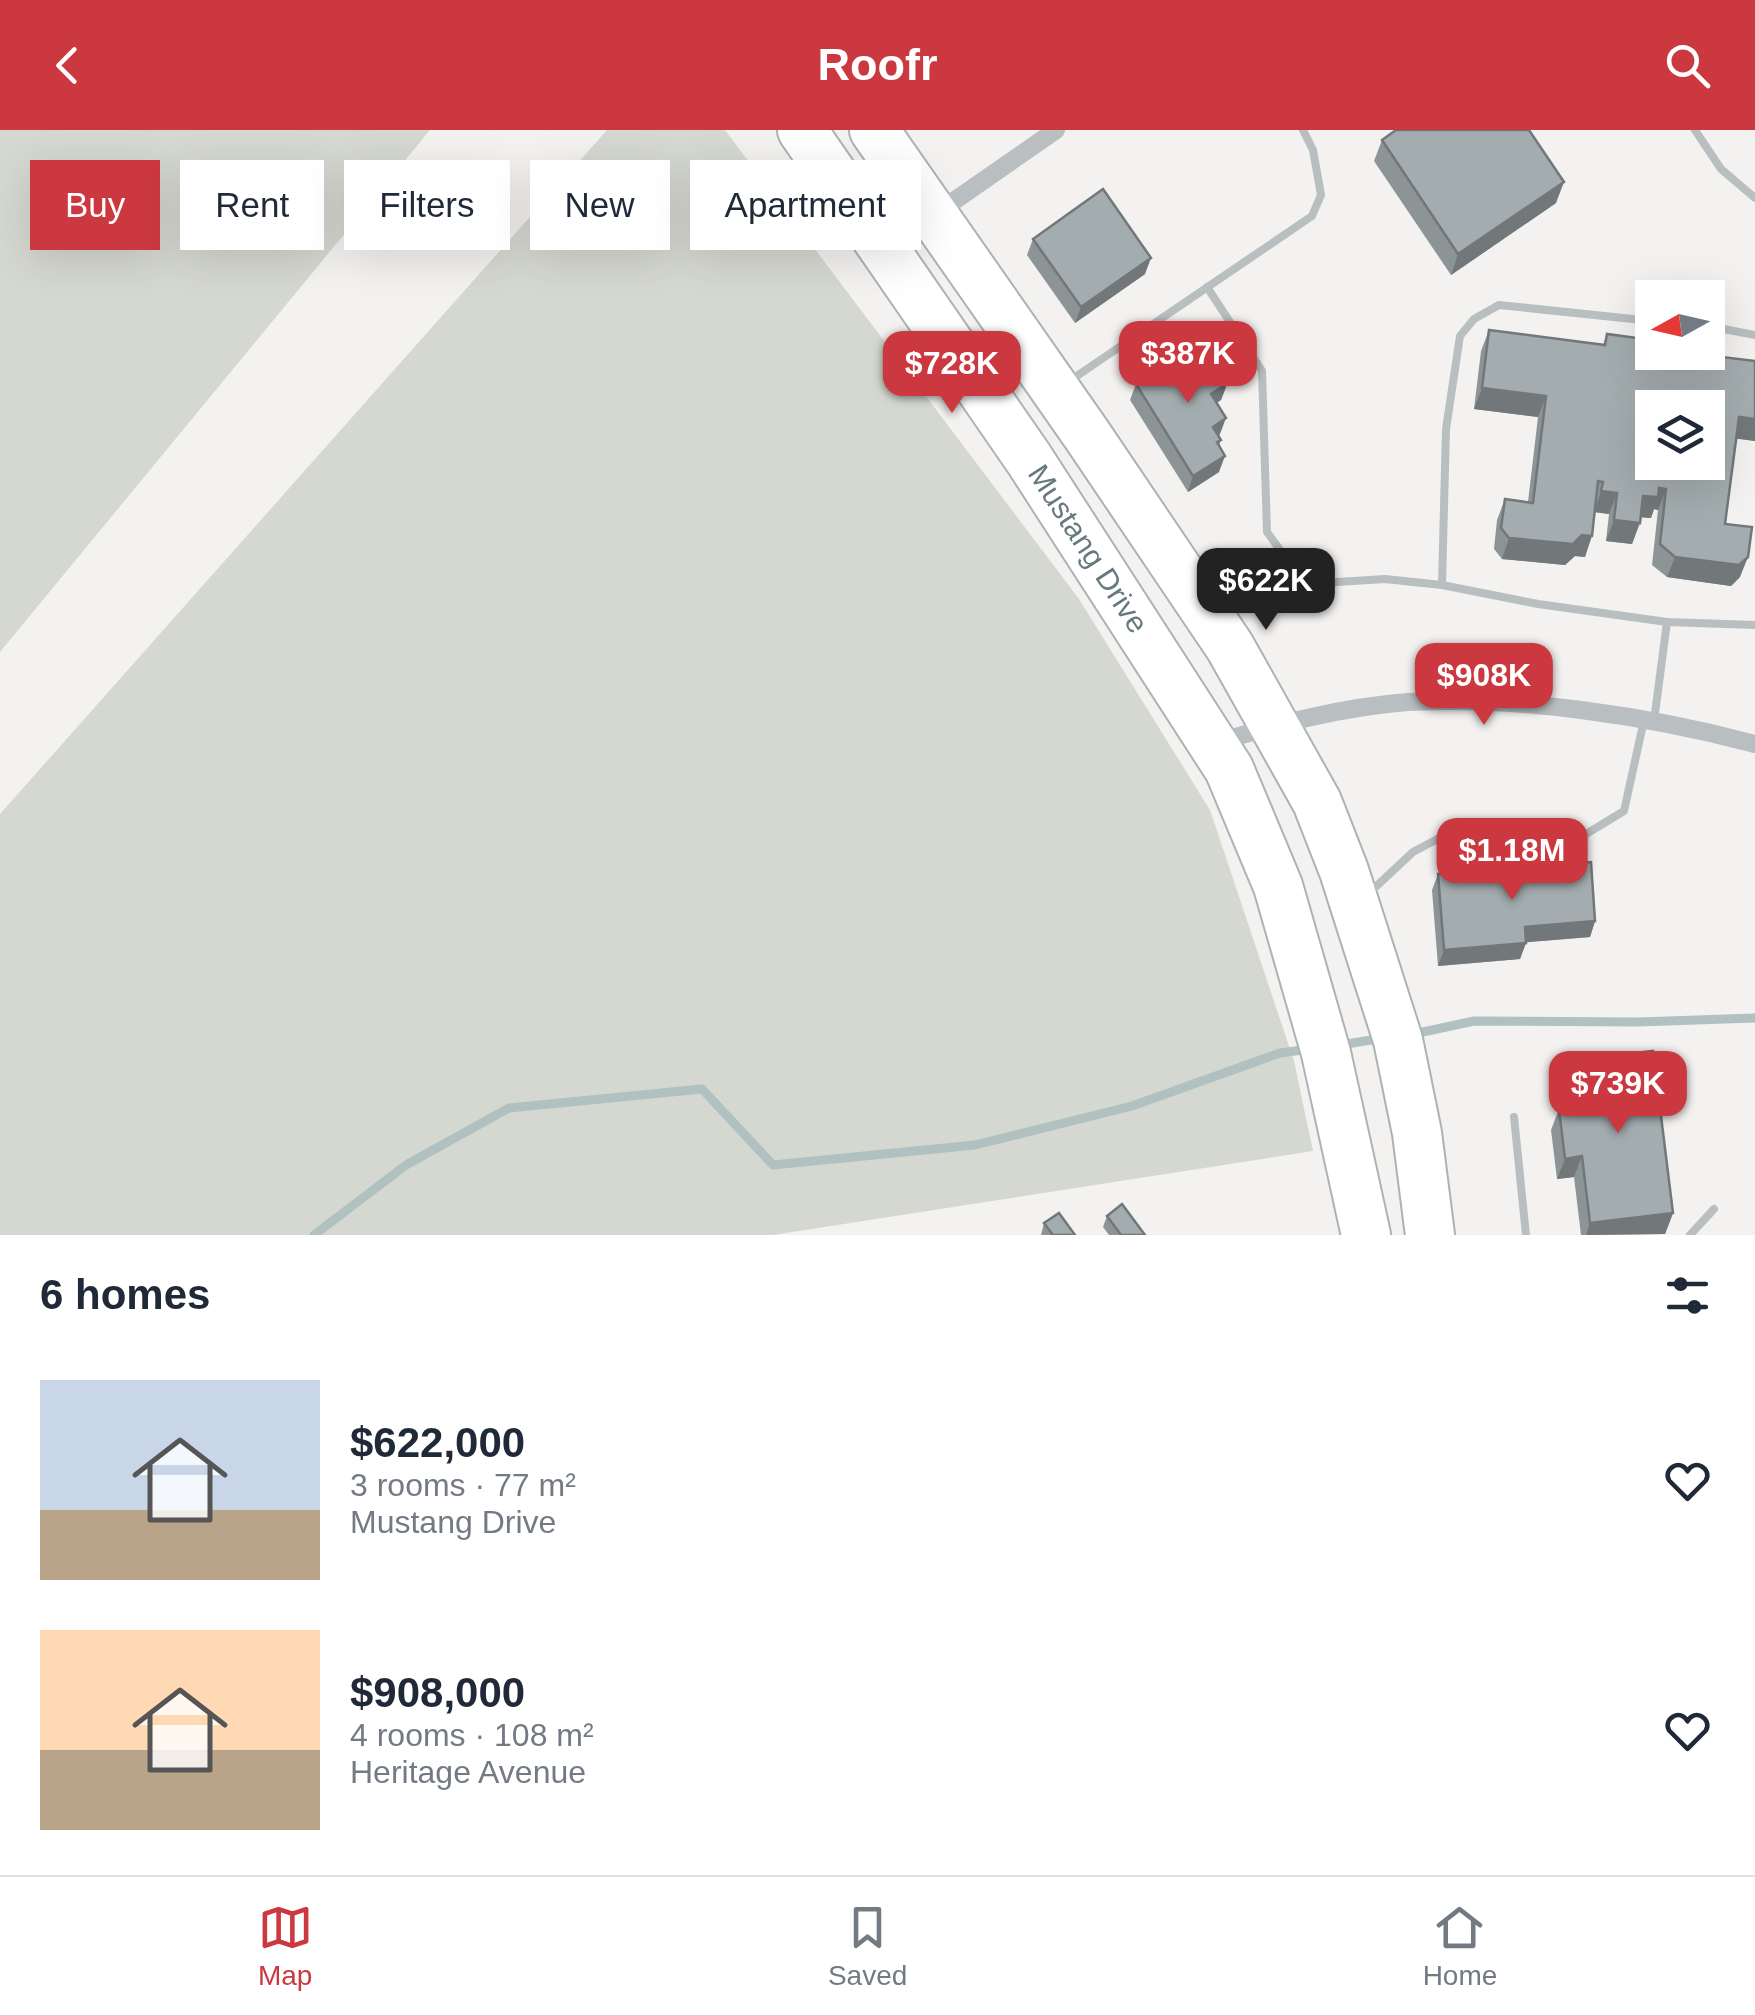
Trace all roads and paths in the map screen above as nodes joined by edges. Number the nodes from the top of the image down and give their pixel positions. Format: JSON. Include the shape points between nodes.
{"nodes":[{"id":1,"x":802,"y":130,"type":"edge"},
{"id":2,"x":874,"y":130,"type":"edge"},
{"id":3,"x":1056,"y":130,"type":"edge"},
{"id":4,"x":1303,"y":130,"type":"edge"},
{"id":5,"x":1695,"y":130,"type":"edge"},
{"id":6,"x":823,"y":160,"type":"edge"},
{"id":7,"x":1755,"y":198,"type":"edge"},
{"id":8,"x":931,"y":215,"type":"junction"},
{"id":9,"x":921,"y":220,"type":"edge"},
{"id":10,"x":885,"y":250,"type":"edge"},
{"id":11,"x":1207,"y":287,"type":"junction"},
{"id":12,"x":1635,"y":319,"type":"edge"},
{"id":13,"x":1725,"y":329,"type":"edge"},
{"id":14,"x":1755,"y":335,"type":"edge"},
{"id":15,"x":1056,"y":390,"type":"junction"},
{"id":16,"x":1442,"y":585,"type":"junction"},
{"id":17,"x":1667,"y":622,"type":"junction"},
{"id":18,"x":1755,"y":625,"type":"edge"},
{"id":19,"x":1649,"y":721,"type":"junction"},
{"id":20,"x":1276,"y":725,"type":"junction"},
{"id":21,"x":1214,"y":743,"type":"junction"},
{"id":22,"x":1755,"y":744,"type":"edge"},
{"id":23,"x":1354,"y":906,"type":"junction"},
{"id":24,"x":1514,"y":1117,"type":"dead end"},
{"id":25,"x":1714,"y":1209,"type":"dead end"},
{"id":26,"x":1366,"y":1235,"type":"edge"},
{"id":27,"x":1430,"y":1235,"type":"edge"},
{"id":28,"x":1526,"y":1235,"type":"edge"},
{"id":29,"x":1690,"y":1235,"type":"edge"}],
"edges":[{"from":1,"to":6,"type":"main road","name":"Mustang Drive"},
{"from":2,"to":8,"type":"main road","name":"Mustang Drive"},
{"from":3,"to":8,"type":"street"},
{"from":4,"to":11,"type":"lane","via":[[1321,194],[1312,216]]},
{"from":5,"to":7,"type":"lane","via":[[1721,169]]},
{"from":8,"to":9,"type":"street"},
{"from":8,"to":15,"type":"main road","name":"Mustang Drive"},
{"from":10,"to":21,"type":"main road","name":"Mustang Drive"},
{"from":11,"to":15,"type":"lane"},
{"from":11,"to":16,"type":"lane","via":[[1262,371],[1267,532],[1305,584]]},
{"from":12,"to":16,"type":"lane","via":[[1499,305],[1460,336],[1446,429]]},
{"from":13,"to":14,"type":"lane"},
{"from":15,"to":20,"type":"main road","name":"Mustang Drive"},
{"from":16,"to":17,"type":"lane"},
{"from":17,"to":18,"type":"lane"},
{"from":17,"to":19,"type":"lane"},
{"from":19,"to":20,"type":"street","via":[[1541,705],[1410,702]]},
{"from":19,"to":22,"type":"street"},
{"from":19,"to":23,"type":"lane","via":[[1624,811],[1586,834],[1443,836],[1413,852]]},
{"from":20,"to":21,"type":"street"},
{"from":20,"to":23,"type":"main road","name":"Mustang Drive","via":[[1318,802]]},
{"from":21,"to":26,"type":"main road","name":"Mustang Drive","via":[[1278,886],[1326,1054]]},
{"from":23,"to":27,"type":"main road","name":"Mustang Drive","via":[[1398,1040]]},
{"from":24,"to":28,"type":"lane"},
{"from":25,"to":29,"type":"lane"}]}
